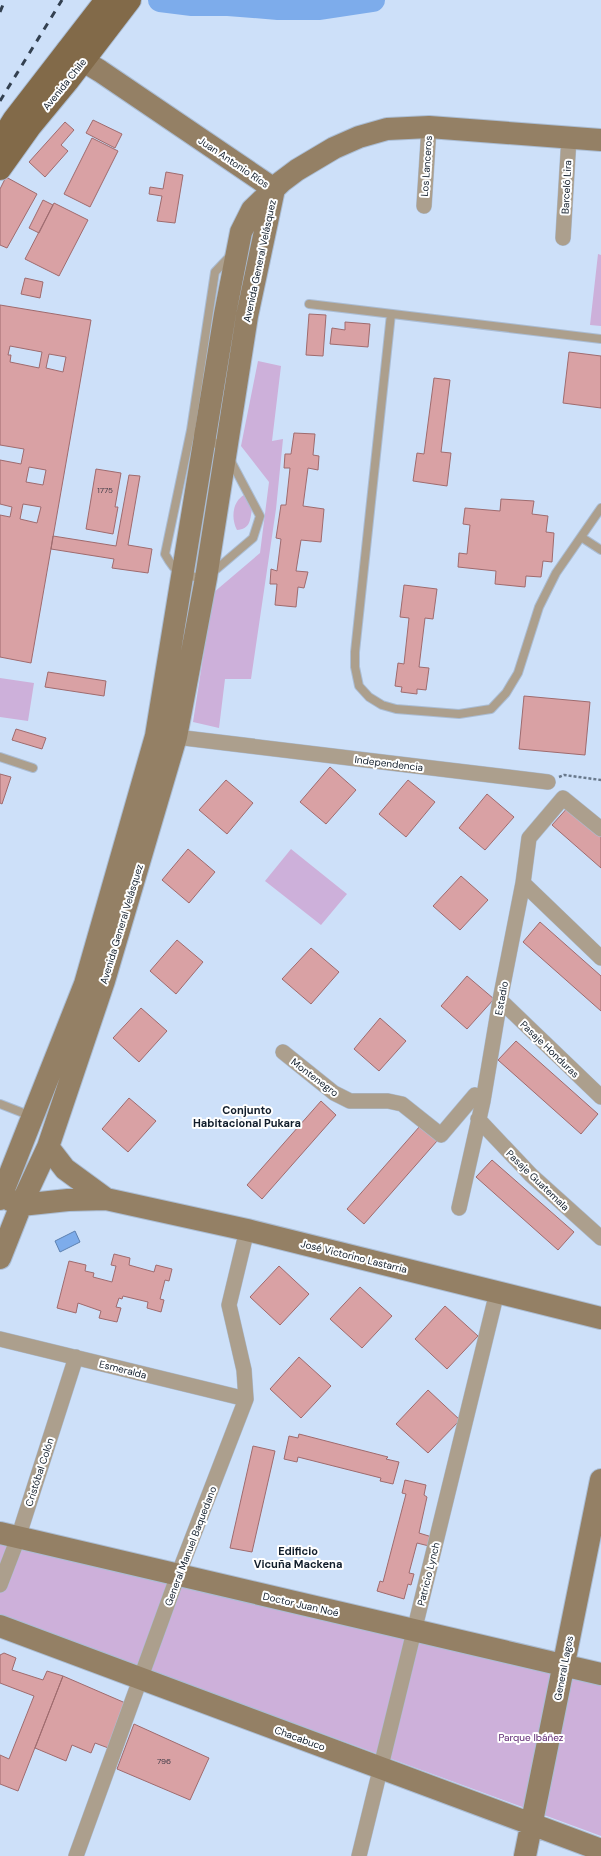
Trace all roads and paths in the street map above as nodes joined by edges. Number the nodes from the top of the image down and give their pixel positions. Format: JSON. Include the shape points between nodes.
{"nodes":[{"id":1,"x":106,"y":0,"type":"edge"},
{"id":2,"x":130,"y":0,"type":"edge"},
{"id":3,"x":81,"y":48,"type":"junction"},
{"id":4,"x":429,"y":127,"type":"junction"},
{"id":5,"x":569,"y":137,"type":"junction"},
{"id":6,"x":601,"y":140,"type":"edge"},
{"id":7,"x":0,"y":141,"type":"edge"},
{"id":8,"x":0,"y":169,"type":"edge"},
{"id":9,"x":274,"y":189,"type":"junction"},
{"id":10,"x":424,"y":206,"type":"dead end"},
{"id":11,"x":564,"y":238,"type":"dead end"},
{"id":12,"x":309,"y":304,"type":"dead end"},
{"id":13,"x":392,"y":314,"type":"junction"},
{"id":14,"x":601,"y":339,"type":"edge"},
{"id":15,"x":198,"y":433,"type":"junction"},
{"id":16,"x":226,"y":450,"type":"junction"},
{"id":17,"x":601,"y":508,"type":"edge"},
{"id":18,"x":581,"y":537,"type":"junction"},
{"id":19,"x":601,"y":550,"type":"edge"},
{"id":20,"x":183,"y":576,"type":"junction"},
{"id":21,"x":206,"y":578,"type":"junction"},
{"id":22,"x":176,"y":737,"type":"junction"},
{"id":23,"x":0,"y":757,"type":"edge"},
{"id":24,"x":33,"y":768,"type":"dead end"},
{"id":25,"x":601,"y":780,"type":"edge"},
{"id":26,"x":548,"y":782,"type":"joint"},
{"id":27,"x":601,"y":830,"type":"edge"},
{"id":28,"x":523,"y":883,"type":"junction"},
{"id":29,"x":601,"y":958,"type":"edge"},
{"id":30,"x":500,"y":1000,"type":"junction"},
{"id":31,"x":283,"y":1052,"type":"dead end"},
{"id":32,"x":601,"y":1097,"type":"edge"},
{"id":33,"x":483,"y":1102,"type":"junction"},
{"id":34,"x":0,"y":1104,"type":"edge"},
{"id":35,"x":34,"y":1117,"type":"junction"},
{"id":36,"x":478,"y":1119,"type":"junction"},
{"id":37,"x":48,"y":1147,"type":"junction"},
{"id":38,"x":0,"y":1198,"type":"edge"},
{"id":39,"x":106,"y":1199,"type":"junction"},
{"id":40,"x":21,"y":1205,"type":"junction"},
{"id":41,"x":459,"y":1208,"type":"dead end"},
{"id":42,"x":247,"y":1230,"type":"junction"},
{"id":43,"x":601,"y":1238,"type":"edge"},
{"id":44,"x":0,"y":1258,"type":"edge"},
{"id":45,"x":497,"y":1292,"type":"junction"},
{"id":46,"x":601,"y":1318,"type":"edge"},
{"id":47,"x":0,"y":1339,"type":"edge"},
{"id":48,"x":76,"y":1357,"type":"junction"},
{"id":49,"x":246,"y":1399,"type":"junction"},
{"id":50,"x":600,"y":1491,"type":"edge"},
{"id":51,"x":5,"y":1533,"type":"edge"},
{"id":52,"x":178,"y":1575,"type":"junction"},
{"id":53,"x":0,"y":1586,"type":"edge"},
{"id":54,"x":0,"y":1626,"type":"edge"},
{"id":55,"x":415,"y":1630,"type":"junction"},
{"id":56,"x":564,"y":1665,"type":"junction"},
{"id":57,"x":601,"y":1674,"type":"edge"},
{"id":58,"x":141,"y":1679,"type":"junction"},
{"id":59,"x":381,"y":1768,"type":"junction"},
{"id":60,"x":532,"y":1825,"type":"junction"},
{"id":61,"x":601,"y":1850,"type":"edge"},
{"id":62,"x":76,"y":1856,"type":"edge"},
{"id":63,"x":359,"y":1856,"type":"edge"},
{"id":64,"x":525,"y":1856,"type":"edge"}],
"edges":[{"from":1,"to":3,"type":"main road","name":"Avenida Chile"},
{"from":2,"to":3,"type":"main road","name":"Avenida Chile"},
{"from":3,"to":7,"type":"main road","name":"Avenida Chile"},
{"from":3,"to":8,"type":"main road","name":"Avenida Chile"},
{"from":3,"to":9,"type":"main road","name":"Juan Antonio Ríos"},
{"from":4,"to":5,"type":"main road","name":"Juan Antonio Ríos"},
{"from":4,"to":9,"type":"main road","name":"Juan Antonio Ríos","via":[[387,129],[360,137],[334,148],[297,170]]},
{"from":4,"to":10,"type":"street","name":"Los Lanceros"},
{"from":5,"to":6,"type":"main road","name":"Juan Antonio Ríos"},
{"from":5,"to":11,"type":"street","name":"Barceló Lira"},
{"from":9,"to":15,"type":"main road","name":"Avenida General Velásquez","via":[[252,210],[241,232]]},
{"from":9,"to":16,"type":"main road","name":"Avenida General Velásquez","via":[[247,316]]},
{"from":12,"to":13,"type":"lane"},
{"from":13,"to":14,"type":"lane"},
{"from":13,"to":18,"type":"lane","via":[[355,652],[356,677],[364,692],[376,702],[396,709],[459,714],[492,709],[518,673],[547,590],[565,557]]},
{"from":15,"to":16,"type":"lane"},
{"from":15,"to":20,"type":"main road","name":"Avenida General Velásquez"},
{"from":16,"to":21,"type":"main road","name":"Avenida General Velásquez"},
{"from":16,"to":21,"type":"lane","via":[[260,516],[253,538]]},
{"from":17,"to":18,"type":"lane"},
{"from":18,"to":19,"type":"lane"},
{"from":20,"to":21,"type":"lane"},
{"from":20,"to":35,"type":"main road","name":"Avenida General Velásquez","via":[[156,736],[85,984]]},
{"from":21,"to":22,"type":"main road","name":"Avenida General Velásquez"},
{"from":22,"to":26,"type":"street","name":"Independencia"},
{"from":22,"to":37,"type":"main road","name":"Avenida General Velásquez","via":[[104,981]]},
{"from":23,"to":24,"type":"lane"},
{"from":25,"to":26,"type":"path","via":[[564,775]]},
{"from":27,"to":28,"type":"street","name":"Estadio","via":[[563,798],[529,838]]},
{"from":28,"to":29,"type":"street"},
{"from":28,"to":30,"type":"street","name":"Estadio"},
{"from":30,"to":32,"type":"street","name":"Pasaje Honduras"},
{"from":30,"to":33,"type":"street","name":"Estadio"},
{"from":31,"to":33,"type":"street","name":"Montenegro","via":[[334,1093],[350,1101],[388,1101],[402,1104],[441,1135],[475,1095]]},
{"from":33,"to":36,"type":"street","name":"Estadio"},
{"from":34,"to":35,"type":"lane"},
{"from":35,"to":38,"type":"main road","name":"Avenida General Velásquez"},
{"from":36,"to":41,"type":"street","name":"Estadio"},
{"from":36,"to":43,"type":"street","name":"Pasaje Guatemala","via":[[531,1176]]},
{"from":37,"to":39,"type":"main road","name":"José Victorino Lastarria","via":[[65,1169]]},
{"from":37,"to":40,"type":"main road","name":"Avenida General Velásquez"},
{"from":38,"to":40,"type":"main road","name":"José Victorino Lastarria"},
{"from":39,"to":40,"type":"main road","name":"José Victorino Lastarria"},
{"from":39,"to":42,"type":"main road","name":"José Victorino Lastarria"},
{"from":40,"to":44,"type":"main road","name":"Avenida General Velásquez"},
{"from":42,"to":45,"type":"main road","name":"José Victorino Lastarria"},
{"from":42,"to":49,"type":"street","name":"General Manuel Baquedano","via":[[229,1305],[244,1370]]},
{"from":45,"to":46,"type":"main road","name":"José Victorino Lastarria"},
{"from":45,"to":55,"type":"street","name":"Patricio Lynch"},
{"from":47,"to":48,"type":"street","name":"Esmeralda"},
{"from":48,"to":49,"type":"street","name":"Esmeralda"},
{"from":48,"to":51,"type":"street","name":"Cristóbal Colón"},
{"from":49,"to":52,"type":"street","name":"General Manuel Baquedano"},
{"from":50,"to":56,"type":"main road","name":"General Lagos"},
{"from":51,"to":52,"type":"main road","name":"Doctor Juan Noé"},
{"from":51,"to":53,"type":"street","name":"Cristóbal Colón"},
{"from":52,"to":55,"type":"main road","name":"Doctor Juan Noé"},
{"from":52,"to":58,"type":"street","name":"General Manuel Baquedano"},
{"from":54,"to":58,"type":"main road","name":"Chacabuco"},
{"from":55,"to":56,"type":"main road","name":"Doctor Juan Noé"},
{"from":55,"to":59,"type":"street","name":"Patricio Lynch"},
{"from":56,"to":57,"type":"main road","name":"Doctor Juan Noé"},
{"from":56,"to":60,"type":"main road","name":"General Lagos"},
{"from":58,"to":59,"type":"main road","name":"Chacabuco"},
{"from":58,"to":62,"type":"street","name":"General Manuel Baquedano"},
{"from":59,"to":60,"type":"main road","name":"Chacabuco"},
{"from":59,"to":63,"type":"street","name":"Patricio Lynch"},
{"from":60,"to":61,"type":"main road","name":"Chacabuco"},
{"from":60,"to":64,"type":"main road","name":"General Lagos"}]}
